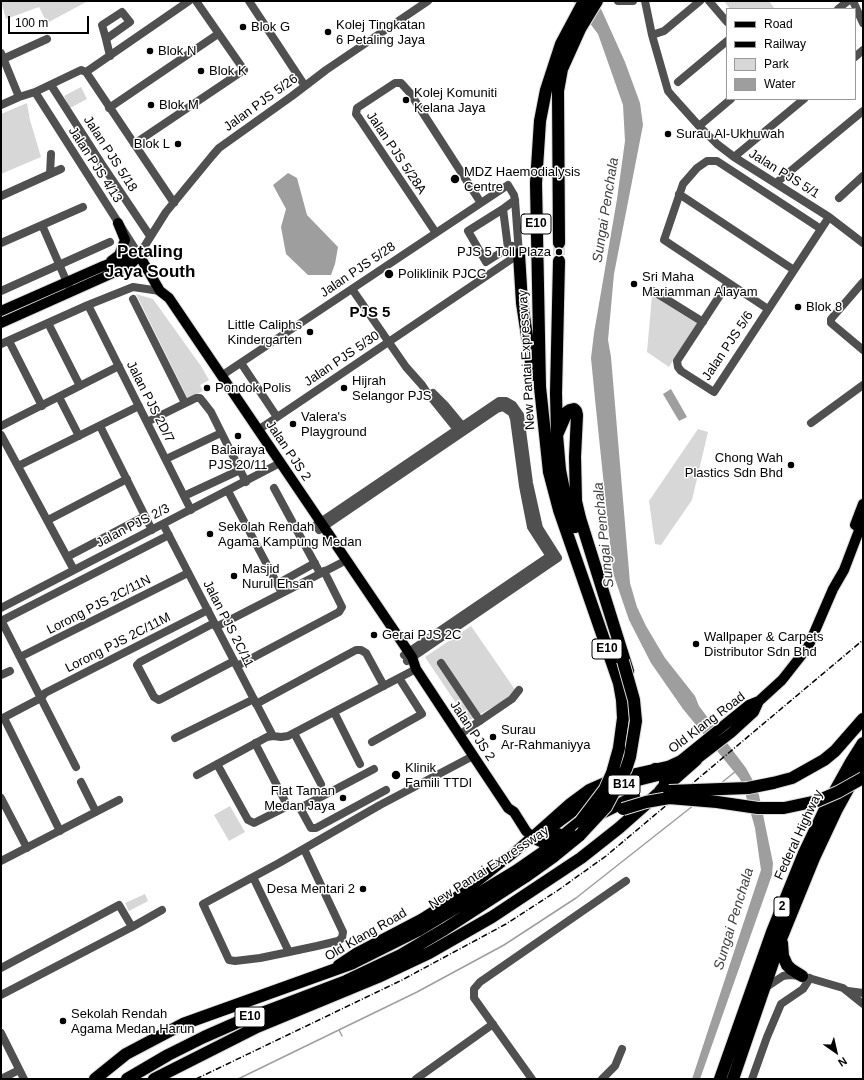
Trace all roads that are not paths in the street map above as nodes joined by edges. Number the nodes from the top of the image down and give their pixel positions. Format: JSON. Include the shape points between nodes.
{"nodes":[{"id":1,"x":190,"y":1,"type":"edge"},
{"id":2,"x":196,"y":1,"type":"edge"},
{"id":3,"x":249,"y":1,"type":"edge"},
{"id":4,"x":428,"y":1,"type":"edge"},
{"id":5,"x":584,"y":1,"type":"edge"},
{"id":6,"x":597,"y":1,"type":"edge"},
{"id":7,"x":623,"y":1,"type":"edge"},
{"id":8,"x":633,"y":1,"type":"edge"},
{"id":9,"x":638,"y":1,"type":"edge"},
{"id":10,"x":645,"y":1,"type":"edge"},
{"id":11,"x":700,"y":1,"type":"edge"},
{"id":12,"x":709,"y":1,"type":"edge"},
{"id":13,"x":848,"y":1,"type":"edge"},
{"id":14,"x":853,"y":1,"type":"edge"},
{"id":15,"x":839,"y":8,"type":"edge"},
{"id":16,"x":647,"y":15,"type":"junction"},
{"id":17,"x":726,"y":21,"type":"edge"},
{"id":18,"x":863,"y":23,"type":"edge"},
{"id":19,"x":218,"y":34,"type":"junction"},
{"id":20,"x":652,"y":36,"type":"junction"},
{"id":21,"x":47,"y":39,"type":"dead end"},
{"id":22,"x":106,"y":39,"type":"dead end"},
{"id":23,"x":726,"y":42,"type":"edge"},
{"id":24,"x":2,"y":56,"type":"edge"},
{"id":25,"x":110,"y":56,"type":"junction"},
{"id":26,"x":86,"y":72,"type":"junction"},
{"id":27,"x":678,"y":82,"type":"dead end"},
{"id":28,"x":51,"y":85,"type":"junction"},
{"id":29,"x":305,"y":86,"type":"junction"},
{"id":30,"x":38,"y":91,"type":"junction"},
{"id":31,"x":19,"y":97,"type":"junction"},
{"id":32,"x":730,"y":100,"type":"edge"},
{"id":33,"x":803,"y":100,"type":"edge"},
{"id":34,"x":1,"y":105,"type":"edge"},
{"id":35,"x":110,"y":108,"type":"junction"},
{"id":36,"x":863,"y":112,"type":"edge"},
{"id":37,"x":698,"y":126,"type":"junction"},
{"id":38,"x":134,"y":144,"type":"junction"},
{"id":39,"x":51,"y":154,"type":"dead end"},
{"id":40,"x":734,"y":157,"type":"junction"},
{"id":41,"x":61,"y":169,"type":"dead end"},
{"id":42,"x":50,"y":174,"type":"junction"},
{"id":43,"x":863,"y":176,"type":"edge"},
{"id":44,"x":776,"y":184,"type":"junction"},
{"id":45,"x":679,"y":194,"type":"junction"},
{"id":46,"x":1,"y":196,"type":"edge"},
{"id":47,"x":839,"y":198,"type":"dead end"},
{"id":48,"x":515,"y":200,"type":"junction"},
{"id":49,"x":174,"y":203,"type":"junction"},
{"id":50,"x":481,"y":203,"type":"junction"},
{"id":51,"x":83,"y":207,"type":"dead end"},
{"id":52,"x":503,"y":208,"type":"junction"},
{"id":53,"x":829,"y":217,"type":"junction"},
{"id":54,"x":118,"y":222,"type":"junction"},
{"id":55,"x":42,"y":225,"type":"junction"},
{"id":56,"x":821,"y":230,"type":"junction"},
{"id":57,"x":436,"y":233,"type":"junction"},
{"id":58,"x":150,"y":236,"type":"junction"},
{"id":59,"x":110,"y":242,"type":"dead end"},
{"id":60,"x":1,"y":243,"type":"edge"},
{"id":61,"x":559,"y":243,"type":"tunnel mouth"},
{"id":62,"x":863,"y":244,"type":"edge"},
{"id":63,"x":515,"y":248,"type":"junction"},
{"id":64,"x":137,"y":253,"type":"junction"},
{"id":65,"x":559,"y":261,"type":"tunnel mouth"},
{"id":66,"x":59,"y":265,"type":"junction"},
{"id":67,"x":101,"y":267,"type":"junction"},
{"id":68,"x":124,"y":268,"type":"junction"},
{"id":69,"x":794,"y":270,"type":"junction"},
{"id":70,"x":149,"y":272,"type":"junction"},
{"id":71,"x":863,"y":282,"type":"edge"},
{"id":72,"x":67,"y":283,"type":"junction"},
{"id":73,"x":728,"y":283,"type":"junction"},
{"id":74,"x":352,"y":289,"type":"junction"},
{"id":75,"x":1,"y":291,"type":"edge"},
{"id":76,"x":160,"y":291,"type":"junction"},
{"id":77,"x":653,"y":291,"type":"dead end"},
{"id":78,"x":71,"y":292,"type":"junction"},
{"id":79,"x":133,"y":299,"type":"dead end"},
{"id":80,"x":88,"y":305,"type":"junction"},
{"id":81,"x":768,"y":309,"type":"junction"},
{"id":82,"x":1,"y":312,"type":"edge"},
{"id":83,"x":703,"y":322,"type":"junction"},
{"id":84,"x":1,"y":323,"type":"edge"},
{"id":85,"x":48,"y":323,"type":"junction"},
{"id":86,"x":9,"y":340,"type":"junction"},
{"id":87,"x":388,"y":342,"type":"junction"},
{"id":88,"x":1,"y":344,"type":"edge"},
{"id":89,"x":863,"y":350,"type":"edge"},
{"id":90,"x":241,"y":363,"type":"junction"},
{"id":91,"x":119,"y":366,"type":"junction"},
{"id":92,"x":222,"y":376,"type":"junction"},
{"id":93,"x":863,"y":385,"type":"edge"},
{"id":94,"x":80,"y":386,"type":"junction"},
{"id":95,"x":540,"y":387,"type":"junction"},
{"id":96,"x":59,"y":397,"type":"junction"},
{"id":97,"x":185,"y":403,"type":"junction"},
{"id":98,"x":42,"y":406,"type":"junction"},
{"id":99,"x":139,"y":406,"type":"junction"},
{"id":100,"x":277,"y":417,"type":"junction"},
{"id":101,"x":147,"y":422,"type":"junction"},
{"id":102,"x":811,"y":423,"type":"dead end"},
{"id":103,"x":1,"y":426,"type":"edge"},
{"id":104,"x":100,"y":426,"type":"junction"},
{"id":105,"x":258,"y":430,"type":"junction"},
{"id":106,"x":461,"y":430,"type":"junction"},
{"id":107,"x":221,"y":433,"type":"junction"},
{"id":108,"x":1,"y":435,"type":"edge"},
{"id":109,"x":557,"y":435,"type":"junction"},
{"id":110,"x":79,"y":436,"type":"junction"},
{"id":111,"x":166,"y":459,"type":"junction"},
{"id":112,"x":278,"y":464,"type":"junction"},
{"id":113,"x":18,"y":466,"type":"junction"},
{"id":114,"x":240,"y":470,"type":"junction"},
{"id":115,"x":126,"y":479,"type":"junction"},
{"id":116,"x":246,"y":482,"type":"junction"},
{"id":117,"x":274,"y":488,"type":"dead end"},
{"id":118,"x":228,"y":491,"type":"junction"},
{"id":119,"x":184,"y":496,"type":"junction"},
{"id":120,"x":863,"y":504,"type":"edge"},
{"id":121,"x":191,"y":510,"type":"junction"},
{"id":122,"x":145,"y":516,"type":"junction"},
{"id":123,"x":48,"y":520,"type":"junction"},
{"id":124,"x":863,"y":520,"type":"edge"},
{"id":125,"x":163,"y":524,"type":"junction"},
{"id":126,"x":320,"y":526,"type":"junction"},
{"id":127,"x":152,"y":530,"type":"junction"},
{"id":128,"x":169,"y":535,"type":"junction"},
{"id":129,"x":863,"y":543,"type":"edge"},
{"id":130,"x":577,"y":550,"type":"junction"},
{"id":131,"x":850,"y":554,"type":"junction"},
{"id":132,"x":67,"y":557,"type":"junction"},
{"id":133,"x":315,"y":563,"type":"junction"},
{"id":134,"x":341,"y":563,"type":"junction"},
{"id":135,"x":74,"y":570,"type":"junction"},
{"id":136,"x":322,"y":572,"type":"junction"},
{"id":137,"x":188,"y":573,"type":"junction"},
{"id":138,"x":277,"y":584,"type":"junction"},
{"id":139,"x":833,"y":589,"type":"junction"},
{"id":140,"x":282,"y":593,"type":"junction"},
{"id":141,"x":1,"y":608,"type":"edge"},
{"id":142,"x":208,"y":610,"type":"junction"},
{"id":143,"x":1,"y":620,"type":"edge"},
{"id":144,"x":215,"y":625,"type":"junction"},
{"id":145,"x":408,"y":656,"type":"junction"},
{"id":146,"x":20,"y":658,"type":"junction"},
{"id":147,"x":441,"y":663,"type":"dead end"},
{"id":148,"x":235,"y":664,"type":"junction"},
{"id":149,"x":416,"y":669,"type":"junction"},
{"id":150,"x":10,"y":671,"type":"dead end"},
{"id":151,"x":1,"y":676,"type":"edge"},
{"id":152,"x":400,"y":678,"type":"junction"},
{"id":153,"x":384,"y":686,"type":"junction"},
{"id":154,"x":519,"y":690,"type":"dead end"},
{"id":155,"x":41,"y":698,"type":"junction"},
{"id":156,"x":255,"y":701,"type":"junction"},
{"id":157,"x":334,"y":712,"type":"junction"},
{"id":158,"x":2,"y":718,"type":"edge"},
{"id":159,"x":863,"y":718,"type":"edge"},
{"id":160,"x":480,"y":721,"type":"junction"},
{"id":161,"x":294,"y":733,"type":"junction"},
{"id":162,"x":459,"y":735,"type":"junction"},
{"id":163,"x":273,"y":736,"type":"junction"},
{"id":164,"x":176,"y":738,"type":"dead end"},
{"id":165,"x":372,"y":742,"type":"dead end"},
{"id":166,"x":255,"y":743,"type":"junction"},
{"id":167,"x":863,"y":743,"type":"edge"},
{"id":168,"x":708,"y":745,"type":"junction"},
{"id":169,"x":473,"y":756,"type":"junction"},
{"id":170,"x":696,"y":760,"type":"junction"},
{"id":171,"x":863,"y":762,"type":"edge"},
{"id":172,"x":217,"y":764,"type":"junction"},
{"id":173,"x":360,"y":764,"type":"dead end"},
{"id":174,"x":76,"y":767,"type":"dead end"},
{"id":175,"x":374,"y":769,"type":"dead end"},
{"id":176,"x":660,"y":772,"type":"junction"},
{"id":177,"x":197,"y":775,"type":"dead end"},
{"id":178,"x":614,"y":778,"type":"junction"},
{"id":179,"x":863,"y":778,"type":"edge"},
{"id":180,"x":80,"y":782,"type":"dead end"},
{"id":181,"x":321,"y":784,"type":"dead end"},
{"id":182,"x":386,"y":790,"type":"dead end"},
{"id":183,"x":656,"y":795,"type":"junction"},
{"id":184,"x":634,"y":797,"type":"junction"},
{"id":185,"x":1,"y":798,"type":"edge"},
{"id":186,"x":119,"y":800,"type":"dead end"},
{"id":187,"x":4,"y":810,"type":"edge"},
{"id":188,"x":96,"y":812,"type":"junction"},
{"id":189,"x":60,"y":830,"type":"junction"},
{"id":190,"x":532,"y":839,"type":"junction"},
{"id":191,"x":27,"y":848,"type":"junction"},
{"id":192,"x":304,"y":849,"type":"junction"},
{"id":193,"x":1,"y":861,"type":"edge"},
{"id":194,"x":253,"y":877,"type":"junction"},
{"id":195,"x":626,"y":881,"type":"dead end"},
{"id":196,"x":162,"y":910,"type":"dead end"},
{"id":197,"x":132,"y":927,"type":"junction"},
{"id":198,"x":781,"y":939,"type":"junction"},
{"id":199,"x":289,"y":952,"type":"junction"},
{"id":200,"x":1,"y":968,"type":"edge"},
{"id":201,"x":325,"y":974,"type":"junction"},
{"id":202,"x":378,"y":977,"type":"junction"},
{"id":203,"x":806,"y":977,"type":"junction"},
{"id":204,"x":764,"y":988,"type":"junction"},
{"id":205,"x":847,"y":990,"type":"junction"},
{"id":206,"x":863,"y":993,"type":"edge"},
{"id":207,"x":1,"y":995,"type":"edge"},
{"id":208,"x":862,"y":1002,"type":"edge"},
{"id":209,"x":493,"y":1024,"type":"junction"},
{"id":210,"x":1,"y":1033,"type":"edge"},
{"id":211,"x":622,"y":1049,"type":"dead end"},
{"id":212,"x":19,"y":1070,"type":"junction"},
{"id":213,"x":1,"y":1079,"type":"edge"},
{"id":214,"x":24,"y":1079,"type":"edge"},
{"id":215,"x":95,"y":1079,"type":"edge"},
{"id":216,"x":127,"y":1079,"type":"edge"},
{"id":217,"x":154,"y":1079,"type":"edge"},
{"id":218,"x":416,"y":1079,"type":"edge"},
{"id":219,"x":532,"y":1079,"type":"edge"},
{"id":220,"x":602,"y":1079,"type":"edge"},
{"id":221,"x":720,"y":1079,"type":"edge"},
{"id":222,"x":733,"y":1079,"type":"edge"},
{"id":223,"x":752,"y":1079,"type":"edge"}],
"edges":[{"from":1,"to":25,"type":"street"},
{"from":2,"to":19,"type":"street"},
{"from":3,"to":29,"type":"street"},
{"from":4,"to":29,"type":"street","name":"Jalan PJS 5/26"},
{"from":5,"to":95,"type":"highway","name":"New Pantai Expressway","number":"E10","via":[[554,62],[540,121],[536,183]]},
{"from":6,"to":61,"type":"highway","number":"E10","via":[[580,29],[562,69],[558,91]]},
{"from":7,"to":8,"type":"street"},
{"from":9,"to":16,"type":"street","name":"Jalan PJS 5/1"},
{"from":10,"to":16,"type":"street","name":"Jalan PJS 5/1"},
{"from":11,"to":20,"type":"street","via":[[664,31]]},
{"from":12,"to":17,"type":"street"},
{"from":13,"to":15,"type":"street"},
{"from":14,"to":18,"type":"street"},
{"from":16,"to":20,"type":"street","name":"Jalan PJS 5/1"},
{"from":19,"to":35,"type":"street"},
{"from":19,"to":38,"type":"street","via":[[244,70]]},
{"from":20,"to":37,"type":"street","name":"Jalan PJS 5/1","via":[[668,90]]},
{"from":21,"to":24,"type":"street"},
{"from":22,"to":25,"type":"street"},
{"from":23,"to":27,"type":"street"},
{"from":24,"to":31,"type":"street"},
{"from":25,"to":26,"type":"street"},
{"from":26,"to":28,"type":"street","via":[[81,70]]},
{"from":26,"to":35,"type":"street"},
{"from":28,"to":30,"type":"street"},
{"from":28,"to":58,"type":"street","name":"Jalan PJS 5/18"},
{"from":29,"to":49,"type":"street","name":"Jalan PJS 5/26","via":[[219,148]]},
{"from":30,"to":31,"type":"street"},
{"from":30,"to":54,"type":"street","name":"Jalan PJS 4/13"},
{"from":31,"to":34,"type":"street"},
{"from":32,"to":37,"type":"street"},
{"from":33,"to":40,"type":"street"},
{"from":35,"to":38,"type":"street"},
{"from":36,"to":44,"type":"street"},
{"from":37,"to":40,"type":"street","name":"Jalan PJS 5/1"},
{"from":38,"to":49,"type":"street"},
{"from":39,"to":42,"type":"street"},
{"from":40,"to":44,"type":"street","name":"Jalan PJS 5/1"},
{"from":41,"to":42,"type":"street"},
{"from":42,"to":46,"type":"street"},
{"from":43,"to":47,"type":"street"},
{"from":44,"to":53,"type":"street","name":"Jalan PJS 5/1"},
{"from":45,"to":56,"type":"street","via":[[683,184],[697,168],[707,161],[717,162]]},
{"from":45,"to":69,"type":"street"},
{"from":45,"to":73,"type":"street","via":[[664,240]]},
{"from":48,"to":50,"type":"street","name":"Jalan PJS 5/28","via":[[508,185]]},
{"from":48,"to":52,"type":"street"},
{"from":48,"to":63,"type":"street"},
{"from":49,"to":58,"type":"street","name":"Jalan PJS 5/26"},
{"from":50,"to":57,"type":"street","name":"Jalan PJS 5/28"},
{"from":50,"to":57,"type":"street","name":"Jalan PJS 5/28A","via":[[401,83],[395,83],[357,108],[356,114]]},
{"from":51,"to":55,"type":"street"},
{"from":52,"to":63,"type":"street"},
{"from":52,"to":63,"type":"street","via":[[468,231],[486,262]]},
{"from":53,"to":56,"type":"street","name":"Jalan PJS 5/6"},
{"from":53,"to":62,"type":"street","name":"Jalan PJS 5/1"},
{"from":54,"to":64,"type":"street","name":"Jalan PJS 4/13"},
{"from":54,"to":67,"type":"main road","via":[[125,240],[121,251]]},
{"from":55,"to":60,"type":"street"},
{"from":55,"to":66,"type":"street"},
{"from":56,"to":69,"type":"street","name":"Jalan PJS 5/6"},
{"from":57,"to":74,"type":"street","name":"Jalan PJS 5/28"},
{"from":58,"to":64,"type":"street","name":"Jalan PJS 5/26"},
{"from":59,"to":66,"type":"street"},
{"from":63,"to":87,"type":"street","name":"Jalan PJS 5/30"},
{"from":63,"to":95,"type":"highway","via":[[532,369]]},
{"from":64,"to":67,"type":"main road"},
{"from":64,"to":68,"type":"main road","via":[[133,262]]},
{"from":64,"to":70,"type":"main road","name":"Jalan PJS 2"},
{"from":65,"to":109,"type":"highway","name":"New Pantai Expressway","number":"E10"},
{"from":66,"to":72,"type":"street"},
{"from":66,"to":75,"type":"street"},
{"from":67,"to":72,"type":"main road"},
{"from":68,"to":70,"type":"main road","via":[[138,268]]},
{"from":68,"to":78,"type":"main road"},
{"from":69,"to":81,"type":"street","name":"Jalan PJS 5/6"},
{"from":70,"to":76,"type":"main road","name":"Jalan PJS 2"},
{"from":71,"to":89,"type":"street","via":[[830,319],[831,323]]},
{"from":72,"to":78,"type":"street"},
{"from":72,"to":82,"type":"main road"},
{"from":73,"to":81,"type":"street"},
{"from":73,"to":83,"type":"street","name":"Jalan PJS 5/6"},
{"from":74,"to":87,"type":"street"},
{"from":74,"to":90,"type":"street","name":"Jalan PJS 5/28"},
{"from":76,"to":80,"type":"street","via":[[133,287]]},
{"from":76,"to":92,"type":"main road","name":"Jalan PJS 2","via":[[169,298]]},
{"from":76,"to":112,"type":"main road","via":[[162,301]]},
{"from":77,"to":83,"type":"street"},
{"from":78,"to":84,"type":"main road"},
{"from":79,"to":97,"type":"street"},
{"from":80,"to":85,"type":"street"},
{"from":80,"to":91,"type":"street","name":"Jalan PJS 2D/7"},
{"from":81,"to":83,"type":"street","name":"Jalan PJS 5/6","via":[[714,392],[681,371],[677,364]]},
{"from":85,"to":86,"type":"street"},
{"from":85,"to":94,"type":"street"},
{"from":86,"to":88,"type":"street"},
{"from":86,"to":98,"type":"street"},
{"from":87,"to":100,"type":"street","name":"Jalan PJS 5/30"},
{"from":87,"to":106,"type":"street","via":[[406,367]]},
{"from":90,"to":92,"type":"street","name":"Jalan PJS 5/28"},
{"from":90,"to":100,"type":"street"},
{"from":91,"to":94,"type":"street"},
{"from":91,"to":99,"type":"street","name":"Jalan PJS 2D/7"},
{"from":92,"to":105,"type":"main road","name":"Jalan PJS 2"},
{"from":93,"to":102,"type":"street"},
{"from":94,"to":96,"type":"street"},
{"from":95,"to":130,"type":"highway","name":"New Pantai Expressway","number":"E10","via":[[549,472],[559,510]]},
{"from":96,"to":98,"type":"street"},
{"from":96,"to":110,"type":"street"},
{"from":97,"to":101,"type":"street"},
{"from":97,"to":107,"type":"street","via":[[200,398]]},
{"from":98,"to":103,"type":"street"},
{"from":99,"to":101,"type":"street","name":"Jalan PJS 2D/7"},
{"from":99,"to":104,"type":"street"},
{"from":100,"to":105,"type":"street","name":"Jalan PJS 5/30"},
{"from":101,"to":111,"type":"street","name":"Jalan PJS 2D/7"},
{"from":104,"to":110,"type":"street"},
{"from":104,"to":115,"type":"street"},
{"from":105,"to":112,"type":"main road","name":"Jalan PJS 2"},
{"from":106,"to":126,"type":"street"},
{"from":106,"to":145,"type":"street","via":[[499,401],[513,404],[520,415],[529,483],[539,528],[552,556]]},
{"from":107,"to":111,"type":"street"},
{"from":107,"to":114,"type":"street"},
{"from":108,"to":113,"type":"street"},
{"from":109,"to":130,"type":"highway","name":"New Pantai Expressway","number":"E10","via":[[560,470]]},
{"from":109,"to":178,"type":"highway","via":[[567,412],[574,409],[577,415],[576,502],[635,699],[637,717],[634,749],[629,760]]},
{"from":110,"to":113,"type":"street"},
{"from":111,"to":119,"type":"street","name":"Jalan PJS 2D/7"},
{"from":112,"to":116,"type":"street","name":"Jalan PJS 2/3"},
{"from":112,"to":126,"type":"main road","name":"Jalan PJS 2"},
{"from":113,"to":123,"type":"street"},
{"from":114,"to":116,"type":"street"},
{"from":114,"to":119,"type":"street"},
{"from":115,"to":122,"type":"street"},
{"from":115,"to":123,"type":"street"},
{"from":116,"to":118,"type":"street","name":"Jalan PJS 2/3"},
{"from":117,"to":133,"type":"street"},
{"from":118,"to":121,"type":"street","name":"Jalan PJS 2/3"},
{"from":118,"to":138,"type":"street"},
{"from":119,"to":121,"type":"street","name":"Jalan PJS 2D/7"},
{"from":120,"to":139,"type":"main road","name":"Old Klang Road","number":"B14","via":[[836,573]]},
{"from":121,"to":125,"type":"street","name":"Jalan PJS 2/3"},
{"from":122,"to":127,"type":"street"},
{"from":122,"to":132,"type":"street"},
{"from":123,"to":132,"type":"street"},
{"from":124,"to":131,"type":"main road","name":"Old Klang Road","number":"B14"},
{"from":125,"to":127,"type":"street","name":"Jalan PJS 2/3"},
{"from":125,"to":128,"type":"street","name":"Jalan PJS 2C/11"},
{"from":126,"to":134,"type":"main road","name":"Jalan PJS 2"},
{"from":126,"to":145,"type":"main road","name":"Jalan PJS 2"},
{"from":127,"to":135,"type":"street","name":"Jalan PJS 2/3"},
{"from":128,"to":137,"type":"street","name":"Jalan PJS 2C/11"},
{"from":128,"to":143,"type":"street"},
{"from":129,"to":131,"type":"main road"},
{"from":130,"to":201,"type":"highway","name":"New Pantai Expressway","number":"E10","bridge":true,"via":[[619,683],[622,700],[623,718],[619,748],[605,789],[580,822],[516,871],[417,931]]},
{"from":130,"to":216,"type":"highway","name":"New Pantai Expressway","number":"E10","bridge":true,"via":[[623,661],[634,700],[636,721],[630,757],[606,807],[580,835],[553,857],[401,955],[346,981],[204,1037]]},
{"from":131,"to":139,"type":"main road","name":"Old Klang Road","number":"B14","via":[[842,576]]},
{"from":132,"to":135,"type":"street"},
{"from":133,"to":136,"type":"street"},
{"from":133,"to":138,"type":"street"},
{"from":134,"to":136,"type":"street"},
{"from":134,"to":145,"type":"main road","name":"Jalan PJS 2"},
{"from":135,"to":141,"type":"street","name":"Jalan PJS 2/3"},
{"from":136,"to":140,"type":"street"},
{"from":136,"to":148,"type":"street","via":[[342,607],[340,612]]},
{"from":137,"to":142,"type":"street","name":"Jalan PJS 2C/11"},
{"from":137,"to":146,"type":"street","name":"Lorong PJS 2C/11N"},
{"from":138,"to":140,"type":"street"},
{"from":139,"to":168,"type":"main road","name":"Old Klang Road","number":"B14","via":[[808,647],[782,680],[759,701],[749,705],[728,729]]},
{"from":140,"to":144,"type":"street"},
{"from":142,"to":144,"type":"street","name":"Jalan PJS 2C/11"},
{"from":142,"to":155,"type":"street","name":"Lorong PJS 2C/11M","via":[[45,693]]},
{"from":143,"to":146,"type":"street"},
{"from":144,"to":148,"type":"street","name":"Jalan PJS 2C/11"},
{"from":144,"to":148,"type":"street","via":[[140,662],[138,665],[154,697],[159,700]]},
{"from":145,"to":149,"type":"main road","name":"Jalan PJS 2"},
{"from":146,"to":155,"type":"street"},
{"from":147,"to":160,"type":"street"},
{"from":148,"to":156,"type":"street","name":"Jalan PJS 2C/11"},
{"from":149,"to":152,"type":"street"},
{"from":149,"to":162,"type":"main road","name":"Jalan PJS 2"},
{"from":150,"to":151,"type":"street"},
{"from":152,"to":153,"type":"street"},
{"from":152,"to":165,"type":"street","via":[[422,714]]},
{"from":153,"to":156,"type":"street","via":[[366,653],[356,650]]},
{"from":153,"to":157,"type":"street"},
{"from":154,"to":160,"type":"street","via":[[512,699]]},
{"from":155,"to":158,"type":"street","name":"Lorong PJS 2C/11M"},
{"from":155,"to":174,"type":"street"},
{"from":156,"to":163,"type":"street","name":"Jalan PJS 2C/11"},
{"from":156,"to":164,"type":"street"},
{"from":157,"to":161,"type":"street"},
{"from":157,"to":173,"type":"street"},
{"from":158,"to":189,"type":"street"},
{"from":159,"to":184,"type":"highway","bridge":true,"via":[[835,750],[792,778],[748,788],[679,790]]},
{"from":160,"to":162,"type":"street"},
{"from":161,"to":163,"type":"street","via":[[288,736]]},
{"from":161,"to":181,"type":"street"},
{"from":162,"to":169,"type":"main road","name":"Jalan PJS 2"},
{"from":163,"to":166,"type":"street"},
{"from":166,"to":172,"type":"street"},
{"from":166,"to":172,"type":"street","via":[[286,803],[284,808],[254,823],[248,820]]},
{"from":167,"to":221,"type":"highway","name":"Federal Highway","number":"2","via":[[833,794],[804,853],[772,932]]},
{"from":168,"to":170,"type":"main road","name":"Old Klang Road","number":"B14"},
{"from":168,"to":176,"type":"main road","name":"Old Klang Road","number":"B14"},
{"from":169,"to":190,"type":"main road","name":"Jalan PJS 2"},
{"from":169,"to":192,"type":"street"},
{"from":170,"to":176,"type":"main road","name":"Old Klang Road","number":"B14","via":[[678,771]]},
{"from":170,"to":183,"type":"highway"},
{"from":171,"to":198,"type":"highway","name":"Federal Highway","number":"2","via":[[814,858]]},
{"from":172,"to":177,"type":"street"},
{"from":175,"to":182,"type":"street","via":[[300,808],[311,828],[316,828]]},
{"from":176,"to":178,"type":"main road","name":"Old Klang Road","number":"B14"},
{"from":176,"to":183,"type":"highway","via":[[665,785]]},
{"from":176,"to":190,"type":"main road","name":"Old Klang Road","number":"B14","via":[[610,788],[592,797],[545,834]]},
{"from":178,"to":190,"type":"main road","name":"Old Klang Road","number":"B14","via":[[589,789],[570,803]]},
{"from":179,"to":202,"type":"highway","bridge":true,"via":[[817,801],[784,808],[758,808],[669,798],[623,809],[605,819],[557,860],[524,883]]},
{"from":180,"to":188,"type":"street"},
{"from":183,"to":202,"type":"highway","via":[[580,858],[492,917],[429,953]]},
{"from":184,"to":190,"type":"highway","via":[[590,812],[552,839],[541,842]]},
{"from":184,"to":201,"type":"highway","via":[[595,817],[471,908],[420,939],[373,963]]},
{"from":185,"to":187,"type":"street"},
{"from":186,"to":188,"type":"street"},
{"from":187,"to":191,"type":"street"},
{"from":188,"to":189,"type":"street"},
{"from":189,"to":191,"type":"street"},
{"from":190,"to":201,"type":"main road","name":"Old Klang Road","number":"B14","via":[[464,892],[421,919],[356,953]]},
{"from":191,"to":193,"type":"street"},
{"from":192,"to":194,"type":"street"},
{"from":192,"to":199,"type":"street","via":[[343,932],[342,938],[338,941]]},
{"from":194,"to":199,"type":"street"},
{"from":194,"to":199,"type":"street","via":[[203,904],[229,960],[254,959]]},
{"from":195,"to":209,"type":"street","via":[[480,982],[474,989],[474,998]]},
{"from":196,"to":197,"type":"street"},
{"from":197,"to":200,"type":"street","via":[[119,905]]},
{"from":197,"to":207,"type":"street"},
{"from":198,"to":203,"type":"highway","via":[[785,962],[791,969]]},
{"from":198,"to":204,"type":"highway","name":"Federal Highway","number":"2"},
{"from":201,"to":215,"type":"highway","name":"New Pantai Expressway","number":"E10","via":[[183,1024],[126,1054]]},
{"from":202,"to":217,"type":"highway","via":[[257,1027]]},
{"from":203,"to":204,"type":"street","via":[[783,976]]},
{"from":203,"to":205,"type":"street"},
{"from":203,"to":223,"type":"street","via":[[803,990],[780,1004]]},
{"from":204,"to":222,"type":"highway","name":"Federal Highway","number":"2"},
{"from":205,"to":206,"type":"street"},
{"from":205,"to":208,"type":"street"},
{"from":209,"to":218,"type":"street"},
{"from":209,"to":219,"type":"street"},
{"from":210,"to":212,"type":"street"},
{"from":211,"to":220,"type":"street","via":[[615,1066]]},
{"from":212,"to":213,"type":"street"},
{"from":212,"to":214,"type":"street"}]}
